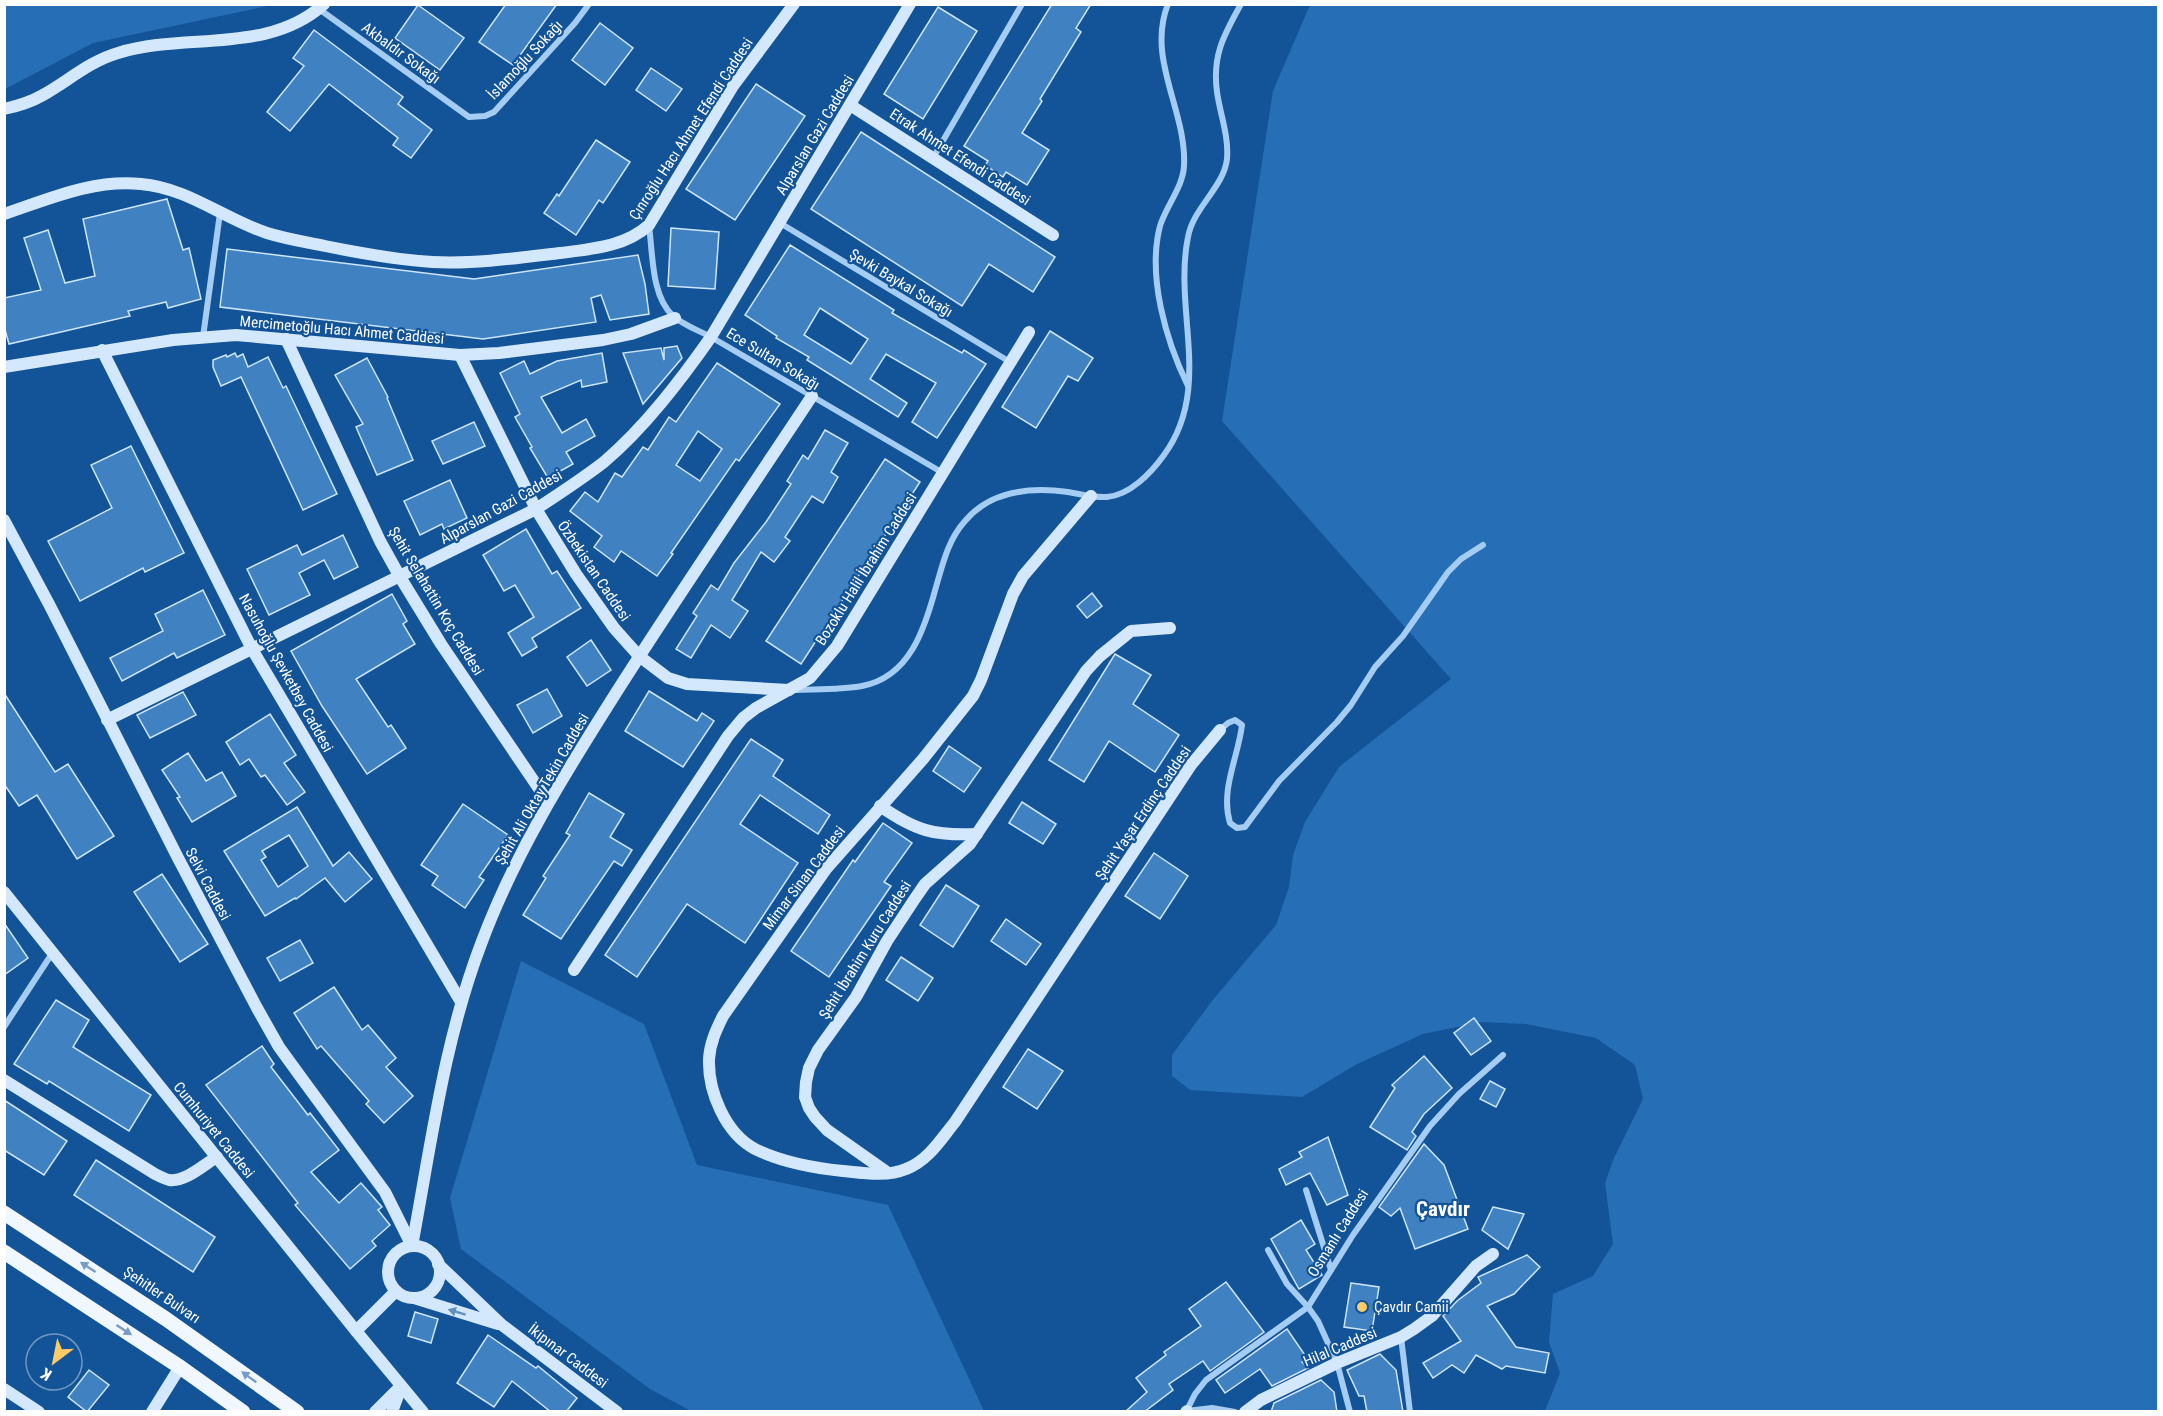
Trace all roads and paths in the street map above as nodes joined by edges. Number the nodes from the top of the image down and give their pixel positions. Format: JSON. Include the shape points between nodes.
{"nodes":[{"id":1,"x":590,"y":4,"type":"edge"},
{"id":2,"x":794,"y":4,"type":"edge"},
{"id":3,"x":910,"y":4,"type":"edge"},
{"id":4,"x":1022,"y":4,"type":"edge"},
{"id":5,"x":1168,"y":4,"type":"edge"},
{"id":6,"x":1241,"y":4,"type":"edge"},
{"id":7,"x":321,"y":7,"type":"edge"},
{"id":8,"x":850,"y":105,"type":"junction"},
{"id":9,"x":4,"y":110,"type":"edge"},
{"id":10,"x":470,"y":117,"type":"joint"},
{"id":11,"x":933,"y":158,"type":"junction"},
{"id":12,"x":220,"y":212,"type":"junction"},
{"id":13,"x":4,"y":214,"type":"edge"},
{"id":14,"x":780,"y":223,"type":"junction"},
{"id":15,"x":649,"y":225,"type":"junction"},
{"id":16,"x":1053,"y":235,"type":"dead end"},
{"id":17,"x":675,"y":318,"type":"junction"},
{"id":18,"x":1029,"y":333,"type":"dead end"},
{"id":19,"x":203,"y":337,"type":"junction"},
{"id":20,"x":711,"y":337,"type":"junction"},
{"id":21,"x":286,"y":339,"type":"junction"},
{"id":22,"x":102,"y":350,"type":"junction"},
{"id":23,"x":460,"y":355,"type":"junction"},
{"id":24,"x":1011,"y":363,"type":"junction"},
{"id":25,"x":4,"y":367,"type":"edge"},
{"id":26,"x":1189,"y":387,"type":"junction"},
{"id":27,"x":812,"y":396,"type":"junction"},
{"id":28,"x":943,"y":473,"type":"junction"},
{"id":29,"x":1091,"y":496,"type":"junction"},
{"id":30,"x":536,"y":509,"type":"junction"},
{"id":31,"x":4,"y":520,"type":"edge"},
{"id":32,"x":1483,"y":545,"type":"dead end"},
{"id":33,"x":400,"y":577,"type":"junction"},
{"id":34,"x":1170,"y":628,"type":"dead end"},
{"id":35,"x":252,"y":649,"type":"junction"},
{"id":36,"x":639,"y":656,"type":"junction"},
{"id":37,"x":790,"y":690,"type":"junction"},
{"id":38,"x":108,"y":720,"type":"junction"},
{"id":39,"x":1220,"y":730,"type":"joint"},
{"id":40,"x":548,"y":802,"type":"junction"},
{"id":41,"x":880,"y":806,"type":"junction"},
{"id":42,"x":977,"y":834,"type":"junction"},
{"id":43,"x":4,"y":892,"type":"edge"},
{"id":44,"x":53,"y":952,"type":"junction"},
{"id":45,"x":574,"y":970,"type":"dead end"},
{"id":46,"x":461,"y":1002,"type":"junction"},
{"id":47,"x":4,"y":1028,"type":"edge"},
{"id":48,"x":1503,"y":1055,"type":"dead end"},
{"id":49,"x":4,"y":1080,"type":"edge"},
{"id":50,"x":217,"y":1157,"type":"junction"},
{"id":51,"x":889,"y":1174,"type":"junction"},
{"id":52,"x":1306,"y":1190,"type":"dead end"},
{"id":53,"x":4,"y":1213,"type":"edge"},
{"id":54,"x":412,"y":1246,"type":"junction"},
{"id":55,"x":1268,"y":1250,"type":"dead end"},
{"id":56,"x":4,"y":1252,"type":"edge"},
{"id":57,"x":1493,"y":1254,"type":"dead end"},
{"id":58,"x":438,"y":1264,"type":"junction"},
{"id":59,"x":1331,"y":1270,"type":"junction"},
{"id":60,"x":396,"y":1291,"type":"junction"},
{"id":61,"x":412,"y":1298,"type":"junction"},
{"id":62,"x":1308,"y":1307,"type":"junction"},
{"id":63,"x":502,"y":1325,"type":"junction"},
{"id":64,"x":356,"y":1331,"type":"junction"},
{"id":65,"x":1401,"y":1337,"type":"junction"},
{"id":66,"x":1337,"y":1363,"type":"junction"},
{"id":67,"x":180,"y":1367,"type":"junction"},
{"id":68,"x":401,"y":1386,"type":"junction"},
{"id":69,"x":4,"y":1389,"type":"edge"},
{"id":70,"x":1186,"y":1411,"type":"edge"},
{"id":71,"x":39,"y":1412,"type":"edge"},
{"id":72,"x":152,"y":1412,"type":"edge"},
{"id":73,"x":243,"y":1412,"type":"edge"},
{"id":74,"x":297,"y":1412,"type":"edge"},
{"id":75,"x":375,"y":1412,"type":"edge"},
{"id":76,"x":392,"y":1412,"type":"edge"},
{"id":77,"x":423,"y":1412,"type":"edge"},
{"id":78,"x":617,"y":1412,"type":"edge"},
{"id":79,"x":1235,"y":1412,"type":"edge"},
{"id":80,"x":1245,"y":1412,"type":"edge"},
{"id":81,"x":1350,"y":1412,"type":"edge"},
{"id":82,"x":1410,"y":1412,"type":"edge"}],
"edges":[{"from":1,"to":10,"type":"street","name":"İslamoğlu Sokağı","via":[[494,112]]},
{"from":2,"to":15,"type":"street","name":"Çınroğlu Hacı Ahmet Efendi Caddesi","via":[[733,86]]},
{"from":3,"to":8,"type":"street","name":"Alparslan Gazi Caddesi"},
{"from":4,"to":11,"type":"street"},
{"from":5,"to":26,"type":"street","via":[[1161,42],[1180,127],[1184,168],[1161,224],[1156,263],[1168,338]]},
{"from":6,"to":26,"type":"street","via":[[1218,47],[1216,69],[1227,163],[1188,234],[1185,258]]},
{"from":7,"to":9,"type":"street","via":[[304,19],[250,37],[159,44],[118,53],[42,95]]},
{"from":7,"to":10,"type":"street","name":"Akbaldır Sokağı"},
{"from":8,"to":11,"type":"street","name":"Etrak Ahmet Efendi Caddesi"},
{"from":8,"to":14,"type":"street","name":"Alparslan Gazi Caddesi"},
{"from":11,"to":16,"type":"street","name":"Etrak Ahmet Efendi Caddesi"},
{"from":12,"to":13,"type":"street","name":"Çınroğlu Hacı Ahmet Efendi Caddesi","via":[[176,191],[106,183]]},
{"from":12,"to":15,"type":"street","name":"Çınroğlu Hacı Ahmet Efendi Caddesi","via":[[251,227],[294,240],[432,262],[506,260],[591,249],[639,235]]},
{"from":12,"to":19,"type":"street"},
{"from":14,"to":20,"type":"street","name":"Alparslan Gazi Caddesi"},
{"from":14,"to":24,"type":"street","name":"Şevki Baykal Sokağı"},
{"from":15,"to":17,"type":"street","via":[[657,285],[664,305]]},
{"from":17,"to":20,"type":"street","name":"Ece Sultan Sokağı"},
{"from":17,"to":23,"type":"street","name":"Mercimetoğlu Hacı Ahmet Caddesi","via":[[603,340]]},
{"from":18,"to":24,"type":"street","name":"Bozoklu Halil İbrahim Caddesi"},
{"from":19,"to":21,"type":"street","name":"Mercimetoğlu Hacı Ahmet Caddesi"},
{"from":19,"to":22,"type":"street","name":"Mercimetoğlu Hacı Ahmet Caddesi"},
{"from":20,"to":27,"type":"street","name":"Ece Sultan Sokağı"},
{"from":20,"to":30,"type":"street","name":"Alparslan Gazi Caddesi","via":[[624,443],[585,477]]},
{"from":21,"to":23,"type":"street","name":"Mercimetoğlu Hacı Ahmet Caddesi"},
{"from":21,"to":33,"type":"street","name":"Şehit Selahattin Koç Caddesi"},
{"from":22,"to":25,"type":"street","name":"Mercimetoğlu Hacı Ahmet Caddesi"},
{"from":22,"to":35,"type":"street","name":"Nasuhoğlu Şevketbey Caddesi"},
{"from":23,"to":30,"type":"street","name":"Özbekistan Caddesi"},
{"from":24,"to":28,"type":"street","name":"Bozoklu Halil İbrahim Caddesi"},
{"from":26,"to":29,"type":"street","via":[[1186,414],[1178,432],[1152,470],[1122,493]]},
{"from":27,"to":28,"type":"street","name":"Ece Sultan Sokağı"},
{"from":27,"to":36,"type":"street","name":"Şehit Ali Oktay Tekin Caddesi"},
{"from":28,"to":37,"type":"street","name":"Bozoklu Halil İbrahim Caddesi","via":[[837,646],[810,678]]},
{"from":29,"to":37,"type":"street","via":[[1026,490],[981,506],[955,534],[944,557],[921,635],[898,668],[864,686]]},
{"from":29,"to":41,"type":"street","name":"Mimar Sinan Caddesi","via":[[1023,576],[973,696]]},
{"from":30,"to":33,"type":"street","name":"Alparslan Gazi Caddesi"},
{"from":30,"to":36,"type":"street","name":"Özbekistan Caddesi","via":[[614,628]]},
{"from":31,"to":38,"type":"street","name":"Selvi Caddesi"},
{"from":32,"to":39,"type":"street","name":"Şehit Yaşar Erdinç Caddesi","via":[[1461,558],[1448,572],[1404,636],[1375,666],[1351,705],[1279,781],[1245,827],[1237,828],[1230,823],[1226,811],[1242,725],[1235,720]]},
{"from":33,"to":35,"type":"street","name":"Alparslan Gazi Caddesi"},
{"from":33,"to":40,"type":"street","name":"Şehit Selahattin Koç Caddesi"},
{"from":34,"to":42,"type":"street","name":"Şehit İbrahim Kuru Caddesi","via":[[1131,631],[1100,656],[1059,709]]},
{"from":35,"to":38,"type":"street","name":"Alparslan Gazi Caddesi"},
{"from":35,"to":46,"type":"street","name":"Nasuhoğlu Şevketbey Caddesi"},
{"from":36,"to":37,"type":"street","name":"Özbekistan Caddesi","via":[[668,678],[687,684]]},
{"from":36,"to":40,"type":"street","name":"Şehit Ali Oktay Tekin Caddesi"},
{"from":37,"to":45,"type":"street","name":"Bozoklu Halil İbrahim Caddesi","via":[[756,708],[728,736]]},
{"from":38,"to":54,"type":"street","name":"Selvi Caddesi","via":[[279,1047],[385,1192]]},
{"from":39,"to":51,"type":"street","name":"Şehit Yaşar Erdinç Caddesi","via":[[1191,765],[955,1122],[920,1162]]},
{"from":40,"to":46,"type":"street","name":"Şehit Ali Oktay Tekin Caddesi","via":[[501,896]]},
{"from":41,"to":42,"type":"street","via":[[926,831]]},
{"from":41,"to":51,"type":"street","name":"Mimar Sinan Caddesi","via":[[826,869],[723,1016],[709,1060],[713,1092],[723,1113],[732,1128],[754,1148],[799,1164]]},
{"from":42,"to":51,"type":"street","name":"Şehit İbrahim Kuru Caddesi","via":[[925,884],[809,1068],[806,1097],[815,1117],[834,1136]]},
{"from":43,"to":44,"type":"street","name":"Cumhuriyet Caddesi"},
{"from":44,"to":47,"type":"street"},
{"from":44,"to":50,"type":"street","name":"Cumhuriyet Caddesi"},
{"from":46,"to":54,"type":"street","name":"Şehit Ali Oktay Tekin Caddesi","via":[[448,1049]]},
{"from":48,"to":59,"type":"street","name":"Osmanlı Caddesi","via":[[1430,1126]]},
{"from":49,"to":50,"type":"street","via":[[168,1180],[180,1179]]},
{"from":50,"to":64,"type":"street","name":"Cumhuriyet Caddesi"},
{"from":52,"to":59,"type":"street"},
{"from":74,"to":53,"type":"main road","name":"Şehitler Bulvarı","one_way":true,"via":[[166,1319]]},
{"from":54,"to":58,"type":"street","via":[[428,1251]]},
{"from":54,"to":60,"type":"street","via":[[396,1253],[391,1260],[388,1276]]},
{"from":55,"to":62,"type":"street","via":[[1287,1284]]},
{"from":56,"to":67,"type":"main road","one_way":true},
{"from":57,"to":65,"type":"street","name":"Hilal Caddesi","via":[[1476,1266],[1432,1316]]},
{"from":58,"to":61,"type":"street","via":[[434,1288]]},
{"from":58,"to":63,"type":"street","name":"İkipınar Caddesi"},
{"from":59,"to":62,"type":"street","name":"Osmanlı Caddesi"},
{"from":60,"to":61,"type":"street"},
{"from":60,"to":64,"type":"street"},
{"from":63,"to":61,"type":"street","name":"İkipınar Caddesi","one_way":true},
{"from":62,"to":66,"type":"street"},
{"from":62,"to":70,"type":"street","name":"Osmanlı Caddesi","via":[[1206,1380]]},
{"from":63,"to":78,"type":"street","name":"İkipınar Caddesi"},
{"from":64,"to":68,"type":"street","name":"Cumhuriyet Caddesi"},
{"from":65,"to":66,"type":"street","name":"Hilal Caddesi"},
{"from":65,"to":82,"type":"street"},
{"from":66,"to":80,"type":"street","name":"Hilal Caddesi"},
{"from":66,"to":81,"type":"street"},
{"from":67,"to":72,"type":"street"},
{"from":67,"to":73,"type":"main road"},
{"from":68,"to":75,"type":"street"},
{"from":68,"to":76,"type":"street"},
{"from":68,"to":77,"type":"street","name":"Cumhuriyet Caddesi"},
{"from":69,"to":71,"type":"street"},
{"from":70,"to":79,"type":"street","via":[[1212,1408]]}]}
